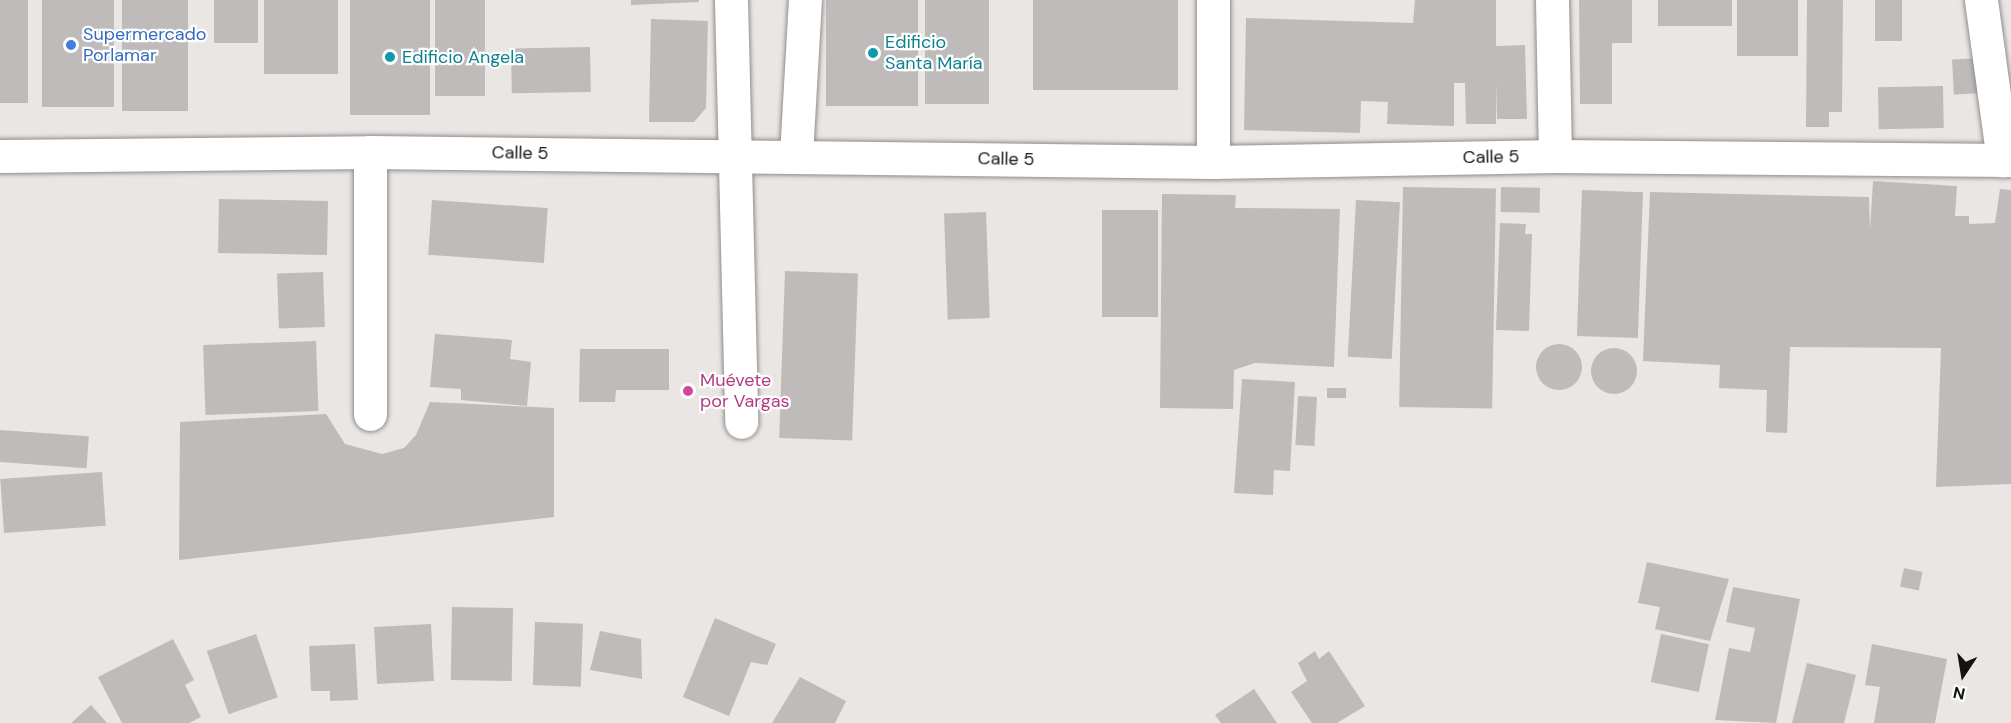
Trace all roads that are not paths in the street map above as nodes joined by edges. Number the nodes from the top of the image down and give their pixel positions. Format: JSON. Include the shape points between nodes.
{"nodes":[{"id":1,"x":731,"y":0,"type":"edge"},
{"id":2,"x":805,"y":0,"type":"edge"},
{"id":3,"x":1213,"y":0,"type":"edge"},
{"id":4,"x":1552,"y":0,"type":"edge"},
{"id":5,"x":1981,"y":0,"type":"edge"},
{"id":6,"x":370,"y":152,"type":"junction"},
{"id":7,"x":796,"y":155,"type":"junction"},
{"id":8,"x":0,"y":156,"type":"edge"},
{"id":9,"x":733,"y":156,"type":"junction"},
{"id":10,"x":1555,"y":156,"type":"junction"},
{"id":11,"x":2007,"y":160,"type":"edge"},
{"id":12,"x":1213,"y":162,"type":"junction"},
{"id":13,"x":370,"y":414,"type":"dead end"},
{"id":14,"x":741,"y":422,"type":"dead end"}],
"edges":[{"from":1,"to":9,"type":"street"},
{"from":2,"to":7,"type":"street"},
{"from":3,"to":12,"type":"street"},
{"from":4,"to":10,"type":"street"},
{"from":5,"to":11,"type":"street"},
{"from":6,"to":8,"type":"street","name":"Calle 5"},
{"from":6,"to":9,"type":"street","name":"Calle 5"},
{"from":6,"to":13,"type":"street"},
{"from":7,"to":9,"type":"street","name":"Calle 5"},
{"from":7,"to":12,"type":"street","name":"Calle 5"},
{"from":9,"to":14,"type":"street"},
{"from":10,"to":11,"type":"street","name":"Calle 5"},
{"from":10,"to":12,"type":"street","name":"Calle 5"}]}
